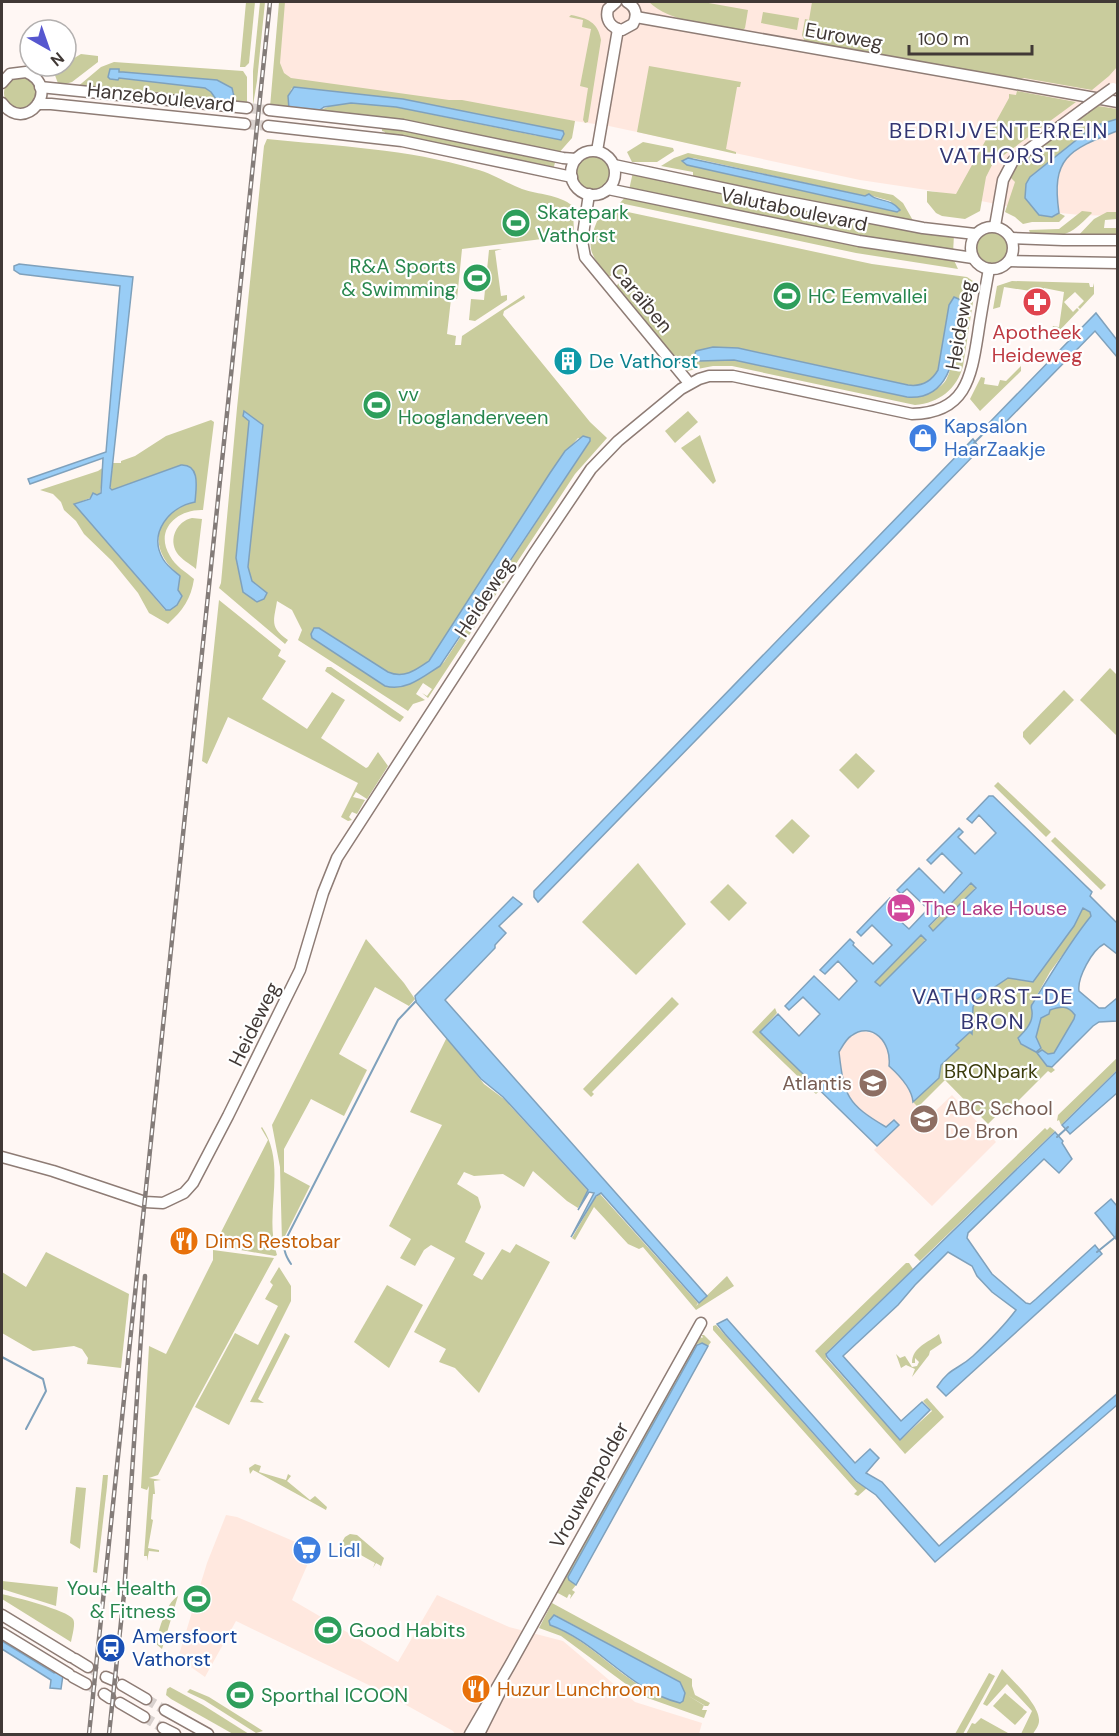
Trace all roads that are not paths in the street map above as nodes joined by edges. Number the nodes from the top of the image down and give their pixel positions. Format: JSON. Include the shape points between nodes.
{"nodes":[{"id":1,"x":616,"y":2,"type":"edge"},
{"id":2,"x":627,"y":2,"type":"edge"},
{"id":3,"x":636,"y":17,"type":"junction"},
{"id":4,"x":618,"y":29,"type":"junction"},
{"id":5,"x":2,"y":82,"type":"edge"},
{"id":6,"x":1115,"y":86,"type":"edge"},
{"id":7,"x":40,"y":87,"type":"junction"},
{"id":8,"x":1118,"y":102,"type":"edge"},
{"id":9,"x":2,"y":103,"type":"edge"},
{"id":10,"x":38,"y":104,"type":"junction"},
{"id":11,"x":247,"y":108,"type":"tunnel mouth"},
{"id":12,"x":269,"y":110,"type":"tunnel mouth"},
{"id":13,"x":245,"y":124,"type":"tunnel mouth"},
{"id":14,"x":268,"y":126,"type":"tunnel mouth"},
{"id":15,"x":597,"y":151,"type":"junction"},
{"id":16,"x":576,"y":159,"type":"junction"},
{"id":17,"x":614,"y":165,"type":"junction"},
{"id":18,"x":572,"y":177,"type":"junction"},
{"id":19,"x":608,"y":189,"type":"junction"},
{"id":20,"x":589,"y":194,"type":"junction"},
{"id":21,"x":995,"y":226,"type":"junction"},
{"id":22,"x":975,"y":234,"type":"junction"},
{"id":23,"x":1011,"y":238,"type":"junction"},
{"id":24,"x":1118,"y":240,"type":"edge"},
{"id":25,"x":973,"y":258,"type":"junction"},
{"id":26,"x":1009,"y":261,"type":"junction"},
{"id":27,"x":1118,"y":263,"type":"edge"},
{"id":28,"x":989,"y":269,"type":"junction"},
{"id":29,"x":689,"y":383,"type":"junction"},
{"id":30,"x":2,"y":1157,"type":"edge"},
{"id":31,"x":701,"y":1323,"type":"dead end"},
{"id":32,"x":2,"y":1615,"type":"edge"},
{"id":33,"x":2,"y":1633,"type":"edge"},
{"id":34,"x":510,"y":1665,"type":"junction"},
{"id":35,"x":88,"y":1667,"type":"tunnel mouth"},
{"id":36,"x":114,"y":1681,"type":"tunnel mouth"},
{"id":37,"x":86,"y":1684,"type":"tunnel mouth"},
{"id":38,"x":112,"y":1698,"type":"tunnel mouth"},
{"id":39,"x":146,"y":1699,"type":"tunnel mouth"},
{"id":40,"x":165,"y":1710,"type":"tunnel mouth"},
{"id":41,"x":144,"y":1717,"type":"tunnel mouth"},
{"id":42,"x":163,"y":1728,"type":"tunnel mouth"},
{"id":43,"x":175,"y":1734,"type":"edge"},
{"id":44,"x":208,"y":1734,"type":"edge"},
{"id":45,"x":470,"y":1734,"type":"edge"},
{"id":46,"x":479,"y":1734,"type":"edge"}],
"edges":[{"from":1,"to":4,"type":"street","via":[[607,16],[611,26]]},
{"from":2,"to":3,"type":"street","via":[[633,6]]},
{"from":3,"to":4,"type":"street","via":[[630,27]]},
{"from":3,"to":8,"type":"street","name":"Euroweg"},
{"from":4,"to":15,"type":"street"},
{"from":5,"to":7,"type":"street","via":[[10,74],[26,72]]},
{"from":6,"to":21,"type":"street","bridge":true,"via":[[1013,161],[1003,180]]},
{"from":7,"to":10,"type":"street"},
{"from":7,"to":11,"type":"street","name":"Hanzeboulevard"},
{"from":9,"to":10,"type":"street","name":"Hanzeboulevard","via":[[18,114],[29,112]]},
{"from":10,"to":13,"type":"street","name":"Hanzeboulevard"},
{"from":12,"to":16,"type":"street","via":[[383,122]]},
{"from":14,"to":18,"type":"street","via":[[430,146]]},
{"from":15,"to":16,"type":"street"},
{"from":15,"to":17,"type":"street","via":[[608,156]]},
{"from":16,"to":18,"type":"street"},
{"from":17,"to":19,"type":"street","via":[[615,177]]},
{"from":17,"to":22,"type":"street","name":"Valutaboulevard","via":[[853,215]]},
{"from":18,"to":20,"type":"street","via":[[579,189]]},
{"from":19,"to":20,"type":"street"},
{"from":19,"to":25,"type":"street","name":"Valutaboulevard","via":[[859,242]]},
{"from":20,"to":29,"type":"street","name":"Caraïben","via":[[582,241],[585,257]]},
{"from":21,"to":22,"type":"street"},
{"from":21,"to":23,"type":"street"},
{"from":22,"to":25,"type":"street","via":[[971,244]]},
{"from":23,"to":24,"type":"street"},
{"from":23,"to":26,"type":"street","via":[[1014,249]]},
{"from":25,"to":28,"type":"street"},
{"from":26,"to":27,"type":"street"},
{"from":26,"to":28,"type":"street","via":[[1000,268]]},
{"from":28,"to":29,"type":"street","name":"Heideweg","via":[[970,378],[954,401],[941,409],[912,414],[733,376],[709,376]]},
{"from":29,"to":30,"type":"street","name":"Heideweg","via":[[618,441],[583,480],[337,858],[300,970],[193,1183],[175,1199],[148,1203]]},
{"from":31,"to":34,"type":"street","name":"Vrouwenpolder"},
{"from":32,"to":35,"type":"street"},
{"from":33,"to":37,"type":"street"},
{"from":34,"to":45,"type":"street","name":"Vrouwenpolder"},
{"from":34,"to":46,"type":"street","name":"Vrouwenpolder","via":[[496,1704]]},
{"from":36,"to":39,"type":"street"},
{"from":38,"to":41,"type":"street"},
{"from":40,"to":44,"type":"street"},
{"from":42,"to":43,"type":"street"}]}
